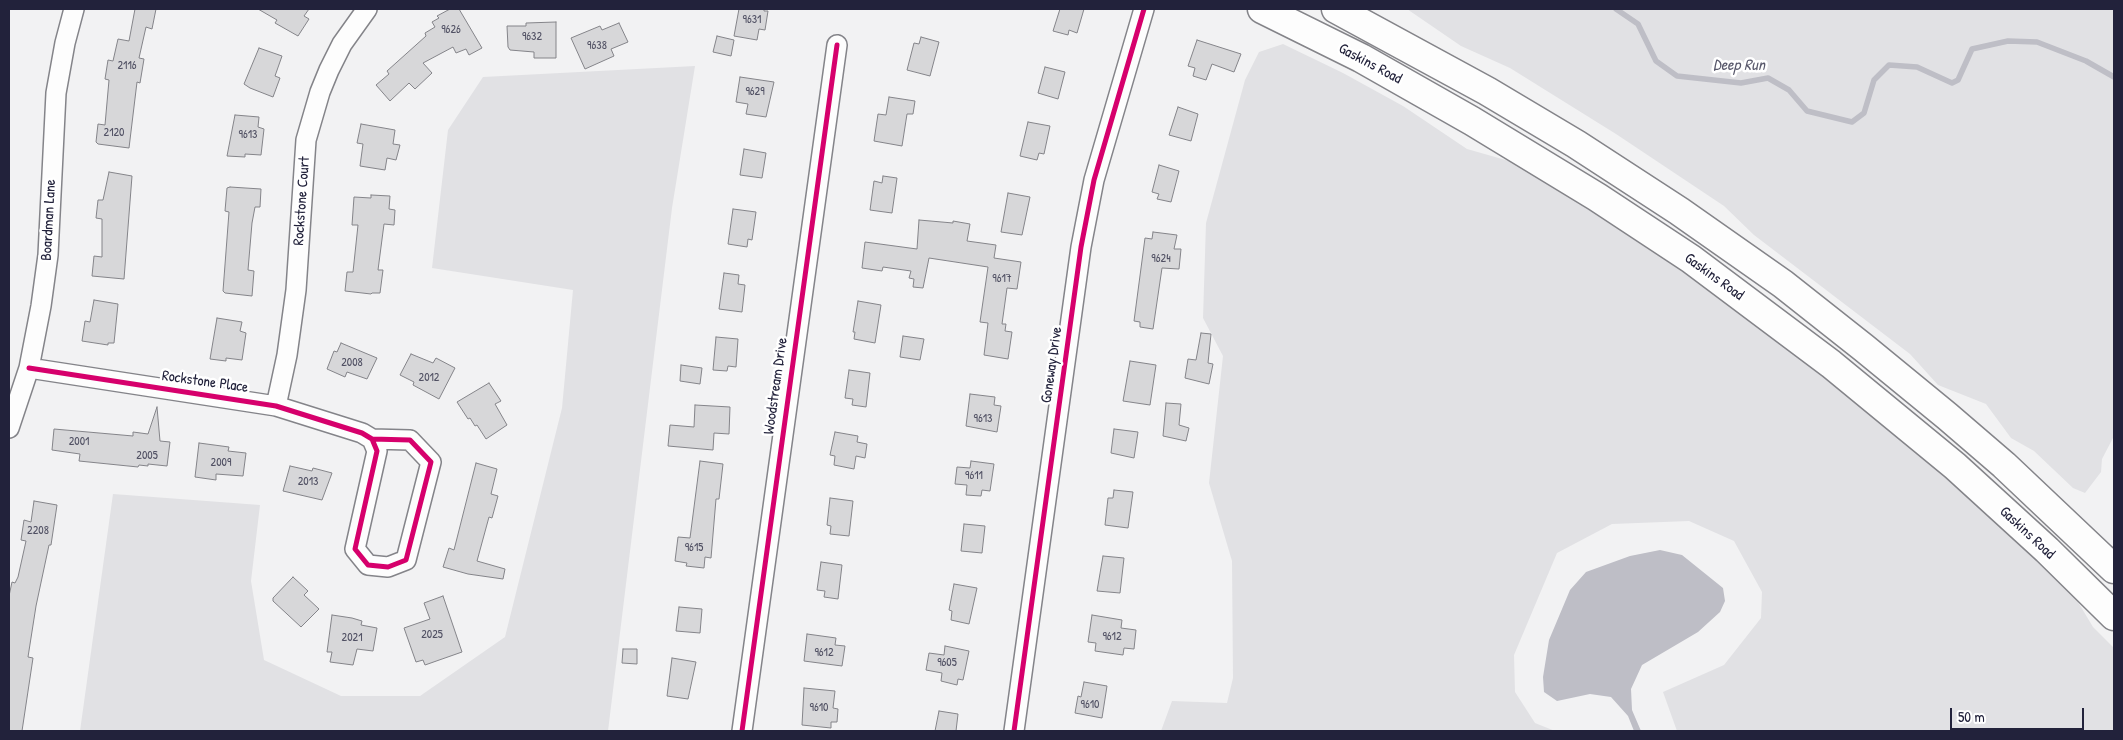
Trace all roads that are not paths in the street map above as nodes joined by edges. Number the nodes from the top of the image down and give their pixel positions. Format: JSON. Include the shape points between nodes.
{"nodes":[{"id":1,"x":74,"y":9,"type":"edge"},
{"id":2,"x":367,"y":9,"type":"edge"},
{"id":3,"x":1144,"y":9,"type":"edge"},
{"id":4,"x":1262,"y":9,"type":"edge"},
{"id":5,"x":1336,"y":9,"type":"edge"},
{"id":6,"x":837,"y":45,"type":"dead end"},
{"id":7,"x":29,"y":368,"type":"junction"},
{"id":8,"x":276,"y":406,"type":"junction"},
{"id":9,"x":9,"y":428,"type":"edge"},
{"id":10,"x":372,"y":439,"type":"junction"},
{"id":11,"x":2114,"y":569,"type":"edge"},
{"id":12,"x":2114,"y":616,"type":"edge"},
{"id":13,"x":742,"y":731,"type":"edge"},
{"id":14,"x":1014,"y":731,"type":"edge"}],
"edges":[{"from":1,"to":7,"type":"street","name":"Boardman Lane","via":[[56,93],[48,255],[42,306]]},
{"from":2,"to":8,"type":"street","name":"Rockstone Court","via":[[342,44],[329,70],[306,140],[296,290]]},
{"from":3,"to":14,"type":"street","name":"Goneway Drive","via":[[1094,180],[1081,247]]},
{"from":4,"to":12,"type":"main road","name":"Gaskins Road","via":[[1361,58],[1489,131],[1691,259],[1831,364],[1955,466]]},
{"from":5,"to":11,"type":"main road","via":[[1576,144],[1782,284],[1947,416]]},
{"from":6,"to":13,"type":"street","name":"Woodstream Drive"},
{"from":7,"to":8,"type":"street","name":"Rockstone Place"},
{"from":7,"to":9,"type":"street","name":"Boardman Lane"},
{"from":8,"to":10,"type":"street","name":"Rockstone Place","via":[[356,430]]},
{"from":10,"to":10,"type":"street","name":"Rockstone Place","via":[[377,451],[355,549],[368,565],[388,567],[406,560],[431,462],[410,440]]}]}
